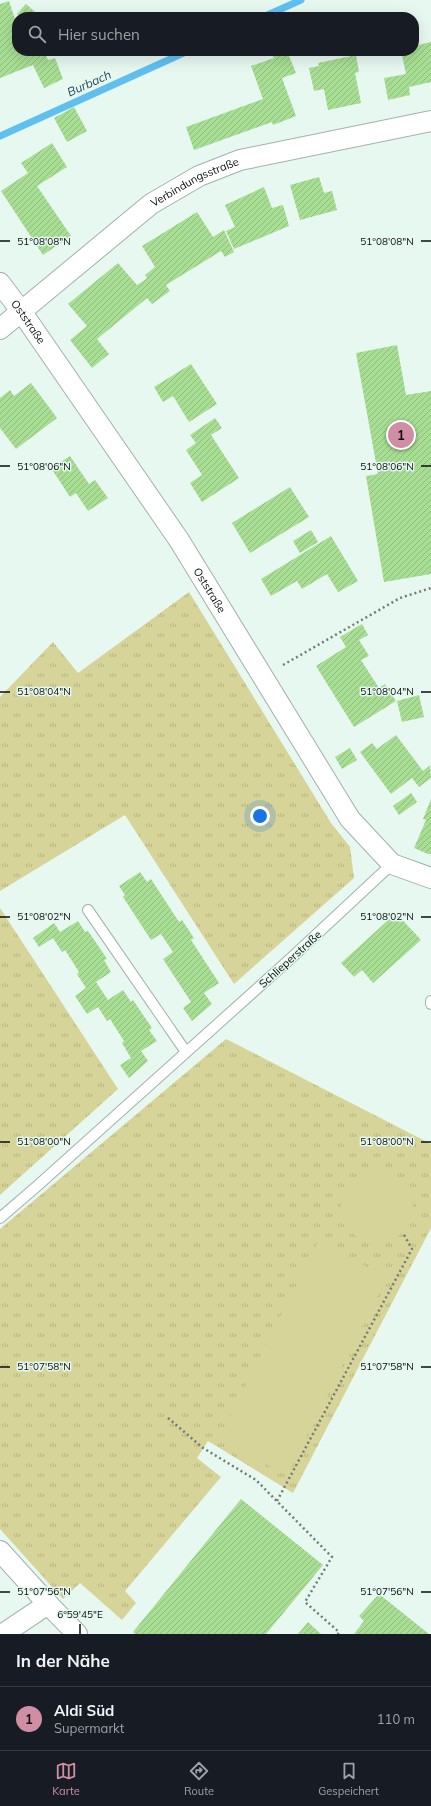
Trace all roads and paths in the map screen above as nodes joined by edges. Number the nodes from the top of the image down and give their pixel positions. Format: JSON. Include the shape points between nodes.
{"nodes":[{"id":1,"x":431,"y":122,"type":"edge"},
{"id":2,"x":0,"y":283,"type":"edge"},
{"id":3,"x":21,"y":311,"type":"junction"},
{"id":4,"x":0,"y":329,"type":"edge"},
{"id":5,"x":431,"y":588,"type":"edge"},
{"id":6,"x":264,"y":676,"type":"junction"},
{"id":7,"x":392,"y":864,"type":"junction"},
{"id":8,"x":431,"y":878,"type":"edge"},
{"id":9,"x":88,"y":910,"type":"dead end"},
{"id":10,"x":431,"y":1001,"type":"edge"},
{"id":11,"x":431,"y":1004,"type":"edge"},
{"id":12,"x":186,"y":1052,"type":"junction"},
{"id":13,"x":0,"y":1218,"type":"edge"},
{"id":14,"x":403,"y":1233,"type":"dead end"},
{"id":15,"x":168,"y":1418,"type":"dead end"},
{"id":16,"x":277,"y":1501,"type":"junction"},
{"id":17,"x":0,"y":1551,"type":"edge"},
{"id":18,"x":48,"y":1604,"type":"junction"},
{"id":19,"x":2,"y":1634,"type":"edge"},
{"id":20,"x":77,"y":1634,"type":"edge"},
{"id":21,"x":338,"y":1634,"type":"edge"}],
"edges":[{"from":1,"to":3,"type":"street","name":"Verbindungsstraße","via":[[240,160],[199,176],[151,204]]},
{"from":2,"to":3,"type":"street","name":"Oststraße"},
{"from":3,"to":4,"type":"street","name":"Verbindungsstraße"},
{"from":3,"to":6,"type":"street","name":"Oststraße","via":[[180,540]]},
{"from":5,"to":6,"type":"path","via":[[394,602]]},
{"from":6,"to":7,"type":"street","name":"Oststraße","via":[[350,819]]},
{"from":7,"to":8,"type":"street","name":"Oststraße"},
{"from":7,"to":12,"type":"lane","name":"Schlieperstraße"},
{"from":9,"to":12,"type":"lane"},
{"from":10,"to":11,"type":"lane"},
{"from":12,"to":13,"type":"lane","name":"Schlieperstraße"},
{"from":14,"to":16,"type":"path","via":[[412,1249]]},
{"from":15,"to":16,"type":"path","via":[[203,1448],[256,1480]]},
{"from":16,"to":21,"type":"path","via":[[332,1558],[305,1602],[339,1632]]},
{"from":17,"to":18,"type":"street"},
{"from":18,"to":19,"type":"street"},
{"from":18,"to":20,"type":"street"}]}
